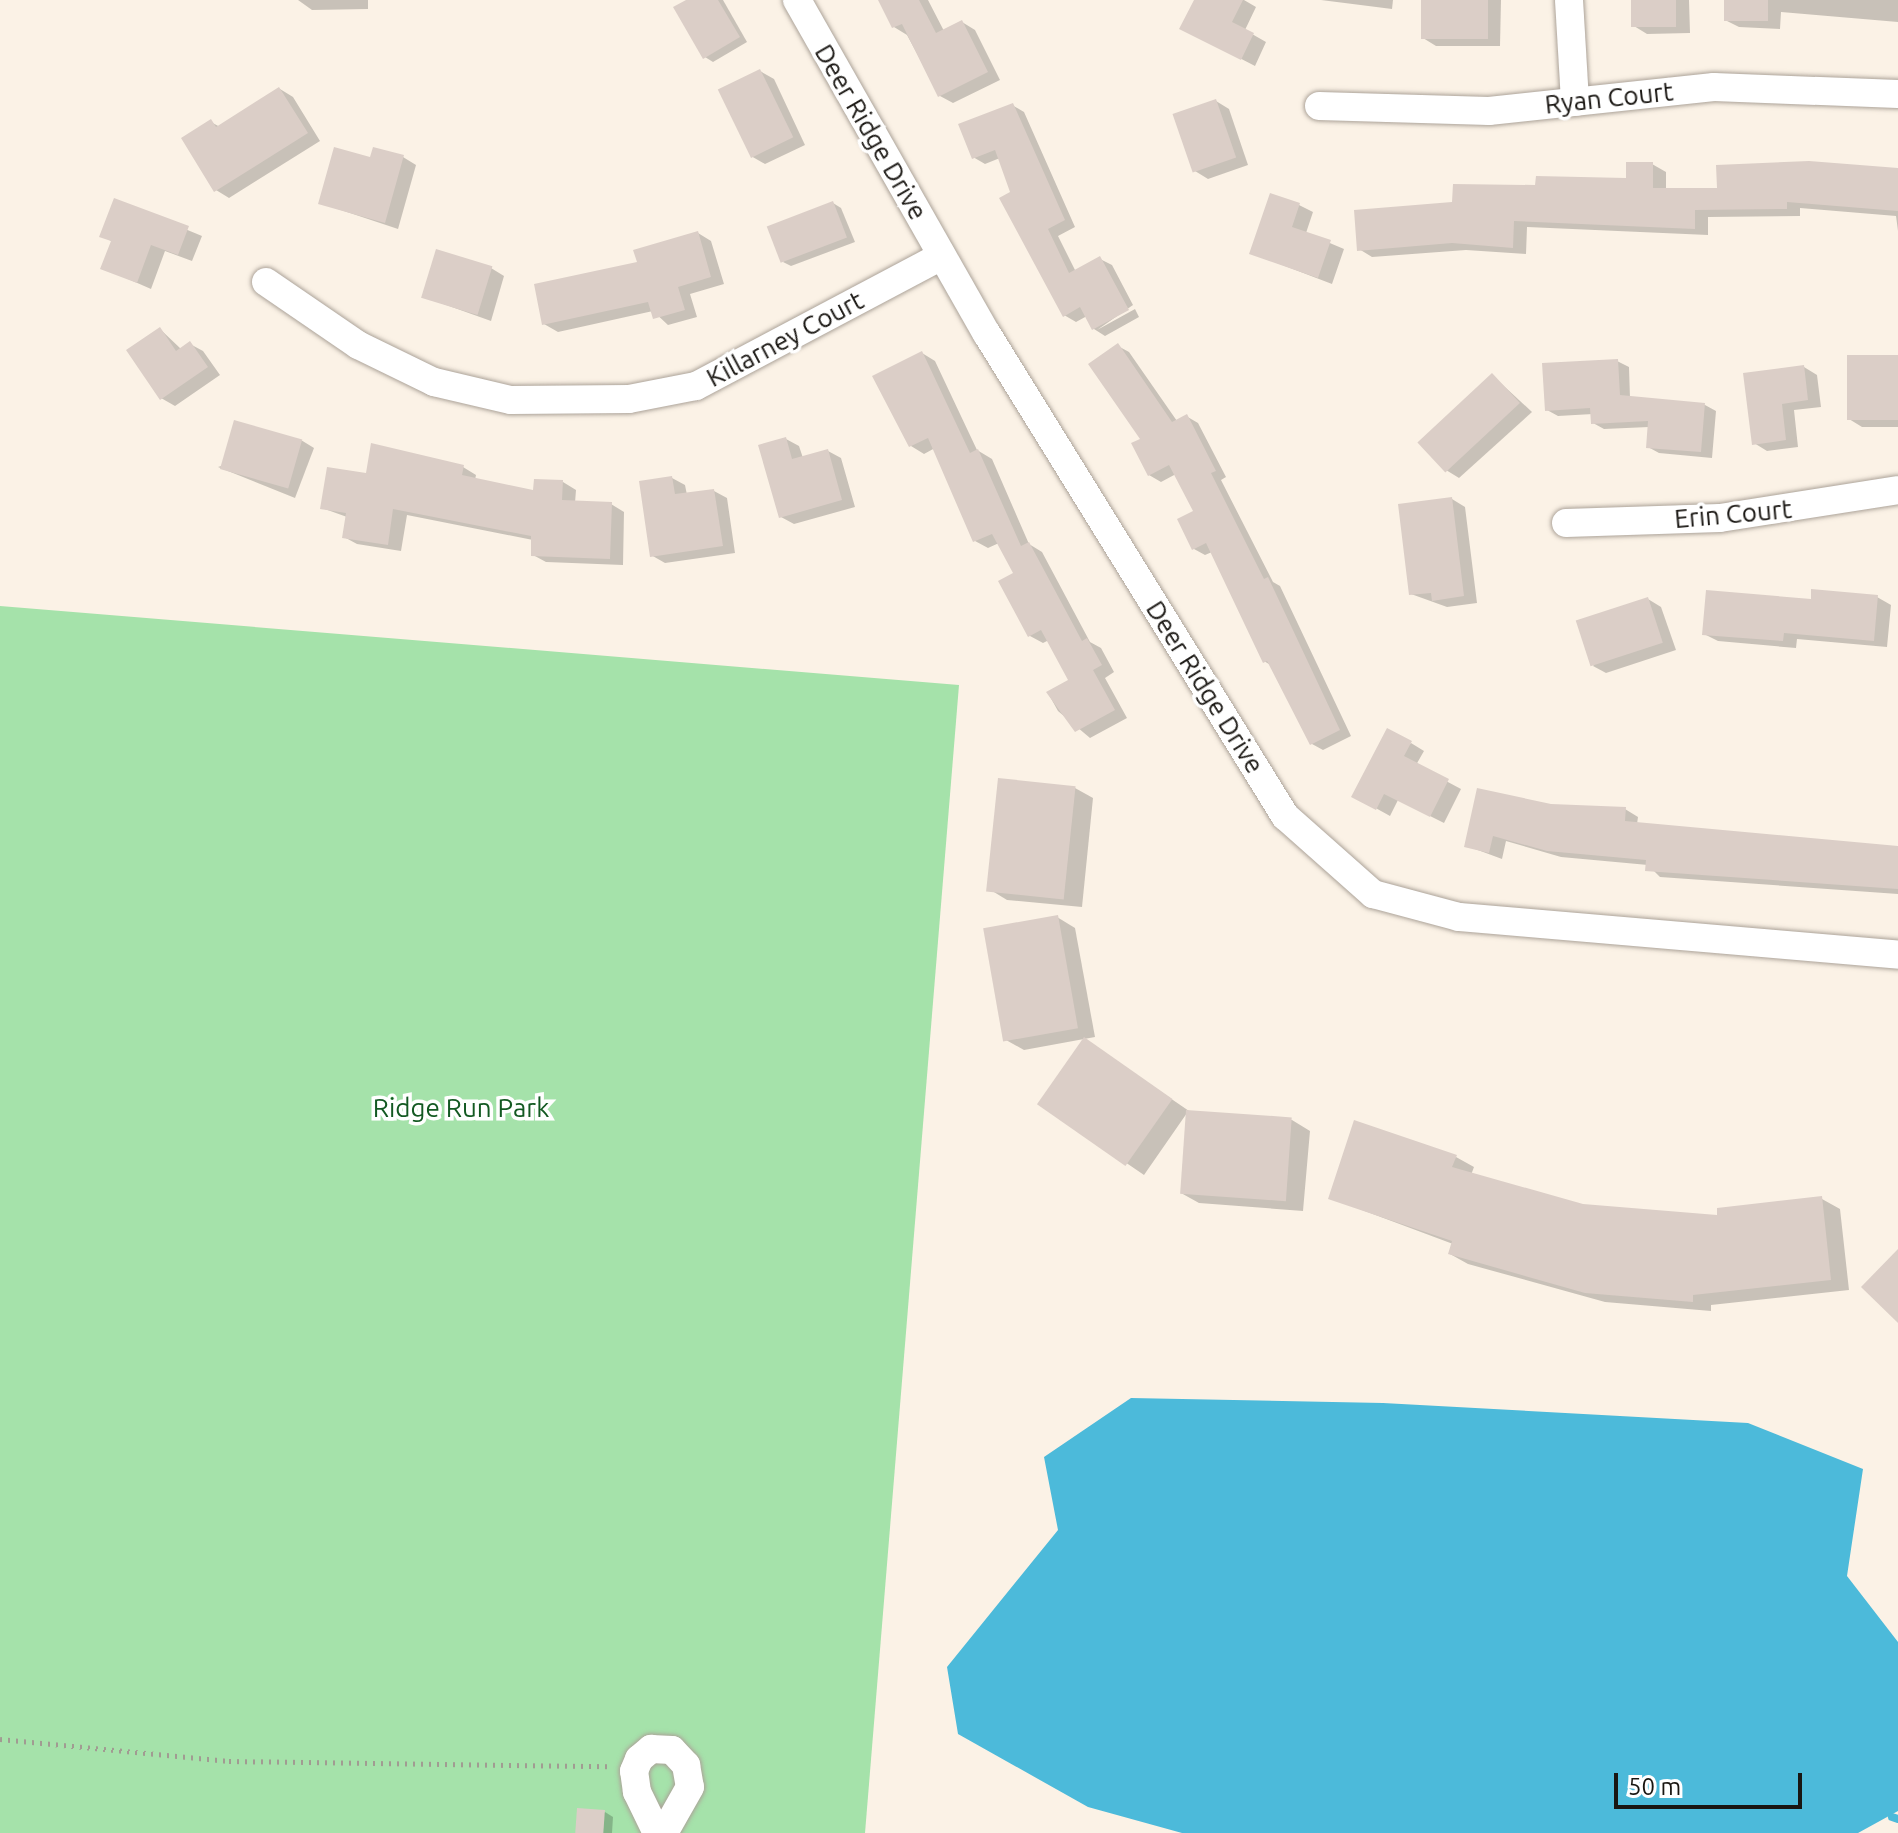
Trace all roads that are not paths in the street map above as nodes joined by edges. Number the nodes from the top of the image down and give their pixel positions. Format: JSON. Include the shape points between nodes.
{"nodes":[{"id":1,"x":797,"y":0,"type":"edge"},
{"id":2,"x":1569,"y":0,"type":"edge"},
{"id":3,"x":1898,"y":94,"type":"edge"},
{"id":4,"x":1575,"y":102,"type":"junction"},
{"id":5,"x":1319,"y":106,"type":"dead end"},
{"id":6,"x":942,"y":256,"type":"junction"},
{"id":7,"x":266,"y":282,"type":"dead end"},
{"id":8,"x":1898,"y":490,"type":"edge"},
{"id":9,"x":1566,"y":523,"type":"dead end"},
{"id":10,"x":1898,"y":955,"type":"edge"},
{"id":11,"x":657,"y":1833,"type":"edge"},
{"id":12,"x":664,"y":1833,"type":"edge"}],
"edges":[{"from":1,"to":6,"type":"street","name":"Deer Ridge Drive"},
{"from":2,"to":4,"type":"street"},
{"from":3,"to":4,"type":"street","name":"Ryan Court","via":[[1714,87]]},
{"from":4,"to":5,"type":"street","name":"Ryan Court","via":[[1489,111]]},
{"from":6,"to":7,"type":"street","name":"Killarney Court","via":[[696,386],[629,399],[511,400],[434,382],[358,345]]},
{"from":6,"to":10,"type":"street","name":"Deer Ridge Drive","via":[[1285,816],[1373,894],[1459,917]]},
{"from":8,"to":9,"type":"street","name":"Erin Court","via":[[1720,518]]},
{"from":11,"to":12,"type":"street","via":[[637,1792],[634,1771],[651,1749],[672,1750],[686,1765],[690,1787]]}]}
